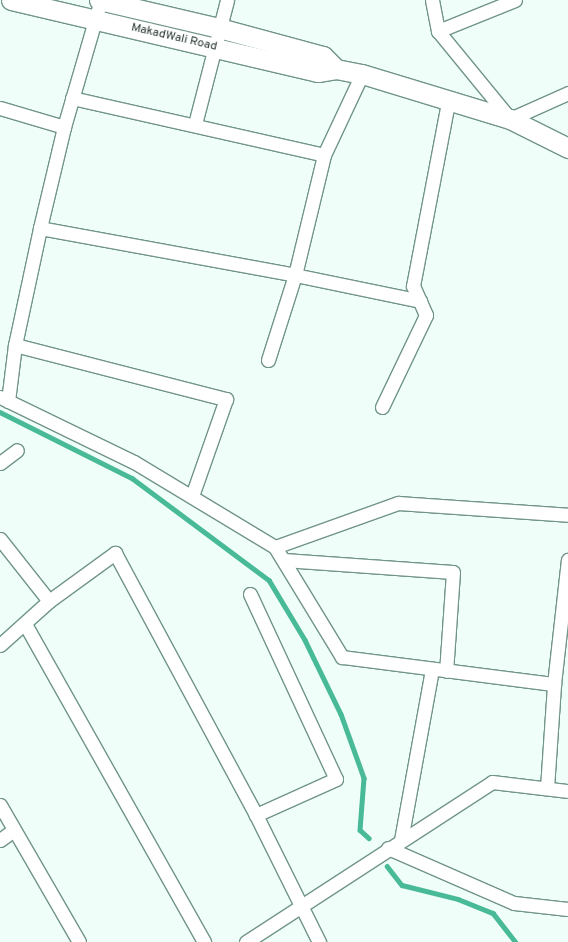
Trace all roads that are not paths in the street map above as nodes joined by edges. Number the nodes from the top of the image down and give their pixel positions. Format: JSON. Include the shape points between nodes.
{"nodes":[{"id":1,"x":12,"y":0,"type":"edge"},
{"id":2,"x":100,"y":0,"type":"edge"},
{"id":3,"x":227,"y":0,"type":"edge"},
{"id":4,"x":432,"y":0,"type":"edge"},
{"id":5,"x":515,"y":0,"type":"edge"},
{"id":6,"x":97,"y":20,"type":"junction"},
{"id":7,"x":219,"y":28,"type":"junction"},
{"id":8,"x":438,"y":31,"type":"junction"},
{"id":9,"x":213,"y":48,"type":"junction"},
{"id":10,"x":336,"y":69,"type":"junction"},
{"id":11,"x":362,"y":74,"type":"junction"},
{"id":12,"x":568,"y":93,"type":"edge"},
{"id":13,"x":72,"y":98,"type":"junction"},
{"id":14,"x":448,"y":102,"type":"junction"},
{"id":15,"x":0,"y":108,"type":"edge"},
{"id":16,"x":510,"y":119,"type":"junction"},
{"id":17,"x":195,"y":124,"type":"junction"},
{"id":18,"x":64,"y":126,"type":"junction"},
{"id":19,"x":568,"y":148,"type":"edge"},
{"id":20,"x":324,"y":155,"type":"junction"},
{"id":21,"x":40,"y":228,"type":"junction"},
{"id":22,"x":295,"y":275,"type":"junction"},
{"id":23,"x":420,"y":301,"type":"junction"},
{"id":24,"x":15,"y":345,"type":"junction"},
{"id":25,"x":268,"y":360,"type":"dead end"},
{"id":26,"x":4,"y":399,"type":"edge"},
{"id":27,"x":382,"y":408,"type":"dead end"},
{"id":28,"x":17,"y":450,"type":"dead end"},
{"id":29,"x":0,"y":463,"type":"edge"},
{"id":30,"x":192,"y":496,"type":"junction"},
{"id":31,"x":568,"y":515,"type":"edge"},
{"id":32,"x":0,"y":539,"type":"edge"},
{"id":33,"x":275,"y":546,"type":"junction"},
{"id":34,"x":284,"y":560,"type":"junction"},
{"id":35,"x":568,"y":560,"type":"edge"},
{"id":36,"x":250,"y":594,"type":"dead end"},
{"id":37,"x":49,"y":601,"type":"junction"},
{"id":38,"x":25,"y":624,"type":"junction"},
{"id":39,"x":0,"y":645,"type":"edge"},
{"id":40,"x":432,"y":669,"type":"junction"},
{"id":41,"x":446,"y":671,"type":"junction"},
{"id":42,"x":554,"y":684,"type":"junction"},
{"id":43,"x":547,"y":788,"type":"junction"},
{"id":44,"x":568,"y":791,"type":"edge"},
{"id":45,"x":0,"y":805,"type":"edge"},
{"id":46,"x":256,"y":815,"type":"junction"},
{"id":47,"x":14,"y":830,"type":"junction"},
{"id":48,"x":0,"y":840,"type":"edge"},
{"id":49,"x":401,"y":840,"type":"junction"},
{"id":50,"x":388,"y":848,"type":"junction"},
{"id":51,"x":300,"y":904,"type":"junction"},
{"id":52,"x":568,"y":909,"type":"edge"},
{"id":53,"x":77,"y":941,"type":"edge"},
{"id":54,"x":204,"y":942,"type":"edge"},
{"id":55,"x":246,"y":942,"type":"edge"},
{"id":56,"x":319,"y":942,"type":"edge"}],
"edges":[{"from":1,"to":6,"type":"street","name":"MakadWali Road"},
{"from":2,"to":6,"type":"street"},
{"from":2,"to":7,"type":"street","name":"MakadWali Road"},
{"from":3,"to":7,"type":"street"},
{"from":4,"to":8,"type":"street"},
{"from":5,"to":8,"type":"street"},
{"from":6,"to":9,"type":"street","name":"MakadWali Road"},
{"from":6,"to":13,"type":"street"},
{"from":7,"to":9,"type":"street"},
{"from":7,"to":10,"type":"street","name":"MakadWali Road","via":[[323,56]]},
{"from":8,"to":16,"type":"street"},
{"from":9,"to":10,"type":"street","name":"MakadWali Road","via":[[318,72]]},
{"from":9,"to":17,"type":"street"},
{"from":10,"to":11,"type":"street","name":"MakadWali Road"},
{"from":11,"to":14,"type":"street","name":"MakadWali Road"},
{"from":11,"to":20,"type":"street"},
{"from":12,"to":16,"type":"street"},
{"from":13,"to":17,"type":"street"},
{"from":13,"to":18,"type":"street"},
{"from":14,"to":16,"type":"street","name":"MakadWali Road"},
{"from":14,"to":23,"type":"street","via":[[413,286]]},
{"from":15,"to":18,"type":"street"},
{"from":16,"to":19,"type":"street","name":"MakadWali Road"},
{"from":17,"to":20,"type":"street"},
{"from":18,"to":21,"type":"street"},
{"from":20,"to":22,"type":"street"},
{"from":21,"to":22,"type":"street"},
{"from":21,"to":24,"type":"street"},
{"from":22,"to":23,"type":"street"},
{"from":22,"to":25,"type":"street"},
{"from":23,"to":27,"type":"street","via":[[426,314]]},
{"from":24,"to":26,"type":"street"},
{"from":24,"to":30,"type":"street","via":[[226,399]]},
{"from":26,"to":30,"type":"street","via":[[134,462]]},
{"from":28,"to":29,"type":"street"},
{"from":30,"to":33,"type":"street"},
{"from":31,"to":33,"type":"street","via":[[398,503]]},
{"from":32,"to":37,"type":"street"},
{"from":33,"to":34,"type":"street"},
{"from":34,"to":40,"type":"street","via":[[342,657]]},
{"from":34,"to":41,"type":"street","via":[[453,572]]},
{"from":35,"to":42,"type":"street"},
{"from":36,"to":46,"type":"street","via":[[336,778]]},
{"from":37,"to":38,"type":"street"},
{"from":37,"to":46,"type":"street","via":[[115,554]]},
{"from":38,"to":39,"type":"street"},
{"from":38,"to":54,"type":"street"},
{"from":40,"to":41,"type":"street"},
{"from":40,"to":49,"type":"street"},
{"from":41,"to":42,"type":"street"},
{"from":42,"to":43,"type":"street"},
{"from":43,"to":44,"type":"street"},
{"from":43,"to":49,"type":"street","via":[[492,782]]},
{"from":45,"to":47,"type":"street"},
{"from":46,"to":51,"type":"street"},
{"from":47,"to":48,"type":"street"},
{"from":47,"to":53,"type":"street"},
{"from":49,"to":50,"type":"street"},
{"from":50,"to":51,"type":"street"},
{"from":50,"to":52,"type":"street","via":[[514,903]]},
{"from":51,"to":55,"type":"street"},
{"from":51,"to":56,"type":"street"}]}
